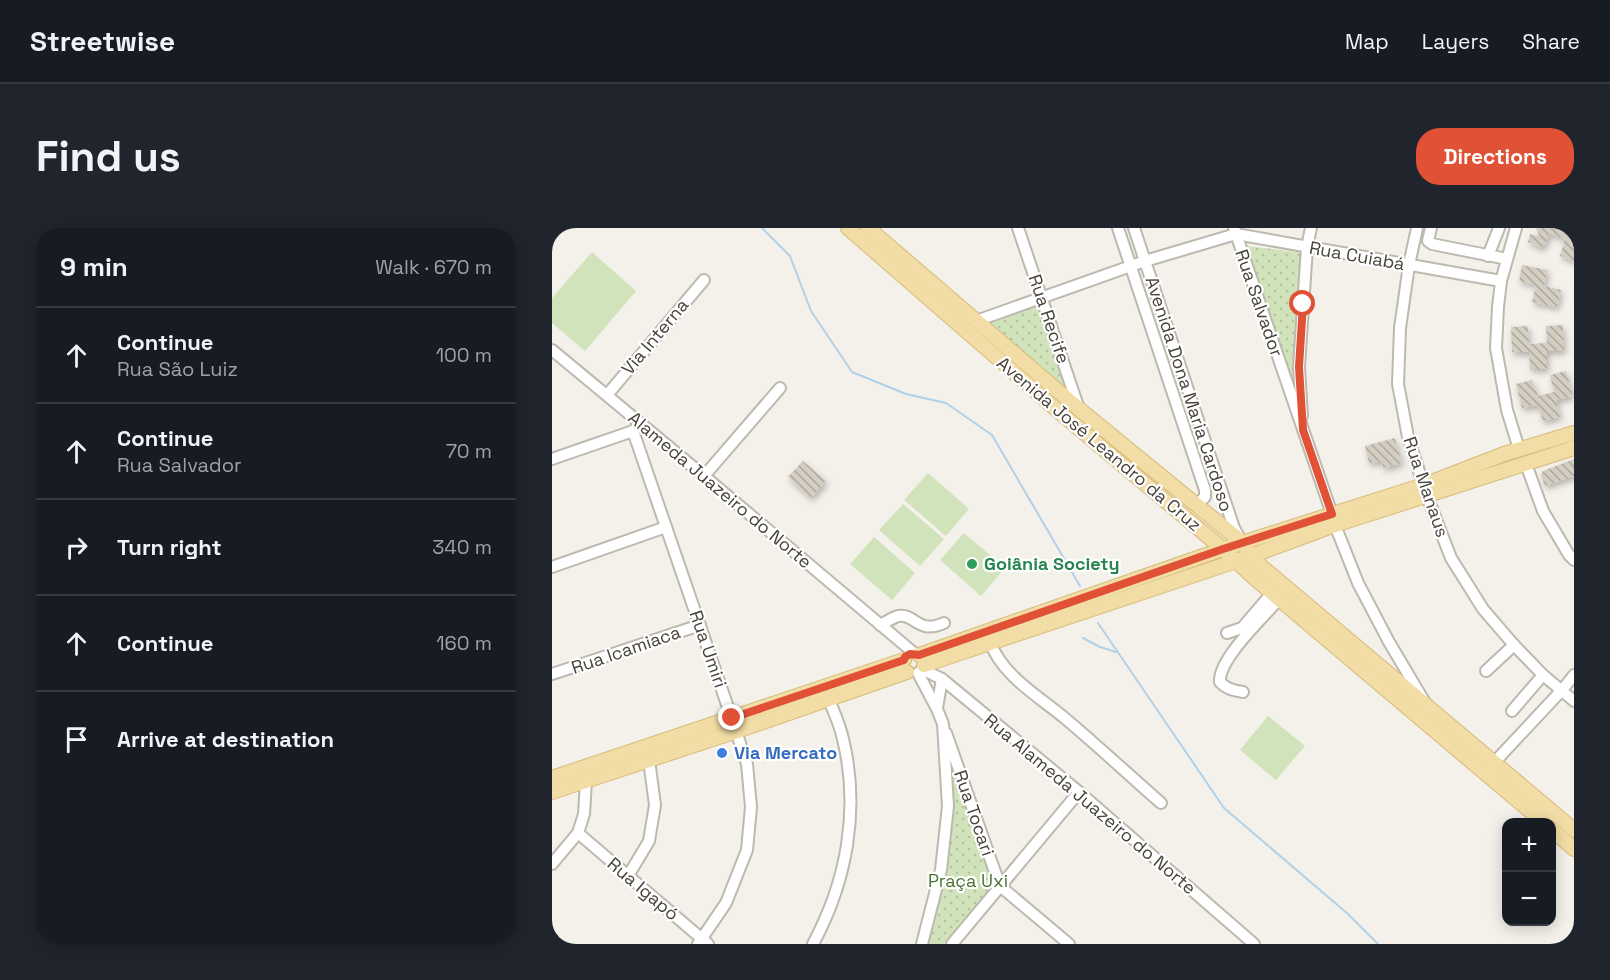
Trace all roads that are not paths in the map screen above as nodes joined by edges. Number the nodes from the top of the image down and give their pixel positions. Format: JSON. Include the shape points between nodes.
{"nodes":[{"id":1,"x":848,"y":228,"type":"edge"},
{"id":2,"x":868,"y":228,"type":"edge"},
{"id":3,"x":1018,"y":228,"type":"edge"},
{"id":4,"x":1118,"y":228,"type":"edge"},
{"id":5,"x":1134,"y":228,"type":"edge"},
{"id":6,"x":1311,"y":228,"type":"edge"},
{"id":7,"x":1417,"y":228,"type":"edge"},
{"id":8,"x":1431,"y":228,"type":"edge"},
{"id":9,"x":1499,"y":228,"type":"edge"},
{"id":10,"x":1516,"y":228,"type":"edge"},
{"id":11,"x":1235,"y":231,"type":"edge"},
{"id":12,"x":1254,"y":232,"type":"edge"},
{"id":13,"x":1307,"y":247,"type":"junction"},
{"id":14,"x":1488,"y":256,"type":"junction"},
{"id":15,"x":1507,"y":259,"type":"junction"},
{"id":16,"x":1145,"y":261,"type":"junction"},
{"id":17,"x":1409,"y":265,"type":"junction"},
{"id":18,"x":1131,"y":266,"type":"junction"},
{"id":19,"x":704,"y":280,"type":"dead end"},
{"id":20,"x":1501,"y":281,"type":"junction"},
{"id":21,"x":1042,"y":298,"type":"junction"},
{"id":22,"x":976,"y":321,"type":"junction"},
{"id":23,"x":552,"y":350,"type":"edge"},
{"id":24,"x":780,"y":388,"type":"dead end"},
{"id":25,"x":606,"y":395,"type":"junction"},
{"id":26,"x":1079,"y":409,"type":"junction"},
{"id":27,"x":637,"y":428,"type":"junction"},
{"id":28,"x":1303,"y":430,"type":"junction"},
{"id":29,"x":1574,"y":433,"type":"edge"},
{"id":30,"x":1574,"y":448,"type":"edge"},
{"id":31,"x":1519,"y":449,"type":"junction"},
{"id":32,"x":1503,"y":454,"type":"junction"},
{"id":33,"x":552,"y":459,"type":"edge"},
{"id":34,"x":1526,"y":464,"type":"junction"},
{"id":35,"x":1508,"y":470,"type":"junction"},
{"id":36,"x":704,"y":476,"type":"junction"},
{"id":37,"x":1426,"y":490,"type":"junction"},
{"id":38,"x":1196,"y":505,"type":"junction"},
{"id":39,"x":1333,"y":520,"type":"junction"},
{"id":40,"x":666,"y":527,"type":"junction"},
{"id":41,"x":1243,"y":543,"type":"junction"},
{"id":42,"x":1223,"y":549,"type":"junction"},
{"id":43,"x":1251,"y":556,"type":"junction"},
{"id":44,"x":1574,"y":560,"type":"edge"},
{"id":45,"x":1236,"y":561,"type":"junction"},
{"id":46,"x":552,"y":567,"type":"edge"},
{"id":47,"x":1276,"y":596,"type":"junction"},
{"id":48,"x":944,"y":623,"type":"dead end"},
{"id":49,"x":700,"y":625,"type":"junction"},
{"id":50,"x":884,"y":628,"type":"junction"},
{"id":51,"x":1227,"y":633,"type":"dead end"},
{"id":52,"x":990,"y":642,"type":"junction"},
{"id":53,"x":1510,"y":648,"type":"junction"},
{"id":54,"x":914,"y":663,"type":"junction"},
{"id":55,"x":1486,"y":671,"type":"dead end"},
{"id":56,"x":552,"y":674,"type":"edge"},
{"id":57,"x":1574,"y":675,"type":"edge"},
{"id":58,"x":942,"y":679,"type":"junction"},
{"id":59,"x":1540,"y":679,"type":"junction"},
{"id":60,"x":1562,"y":690,"type":"junction"},
{"id":61,"x":1243,"y":692,"type":"dead end"},
{"id":62,"x":829,"y":700,"type":"junction"},
{"id":63,"x":1574,"y":701,"type":"edge"},
{"id":64,"x":1427,"y":706,"type":"junction"},
{"id":65,"x":937,"y":709,"type":"junction"},
{"id":66,"x":1512,"y":711,"type":"dead end"},
{"id":67,"x":943,"y":724,"type":"junction"},
{"id":68,"x":735,"y":725,"type":"junction"},
{"id":69,"x":649,"y":760,"type":"junction"},
{"id":70,"x":1490,"y":768,"type":"junction"},
{"id":71,"x":552,"y":778,"type":"edge"},
{"id":72,"x":586,"y":781,"type":"junction"},
{"id":73,"x":552,"y":792,"type":"edge"},
{"id":74,"x":1079,"y":792,"type":"junction"},
{"id":75,"x":1161,"y":803,"type":"dead end"},
{"id":76,"x":1540,"y":818,"type":"edge"},
{"id":77,"x":1574,"y":830,"type":"edge"},
{"id":78,"x":578,"y":833,"type":"junction"},
{"id":79,"x":1556,"y":833,"type":"edge"},
{"id":80,"x":1574,"y":849,"type":"edge"},
{"id":81,"x":552,"y":864,"type":"edge"},
{"id":82,"x":628,"y":876,"type":"junction"},
{"id":83,"x":1000,"y":886,"type":"junction"},
{"id":84,"x":703,"y":942,"type":"edge"},
{"id":85,"x":813,"y":944,"type":"edge"},
{"id":86,"x":922,"y":944,"type":"edge"},
{"id":87,"x":952,"y":944,"type":"edge"},
{"id":88,"x":1069,"y":944,"type":"edge"},
{"id":89,"x":1254,"y":944,"type":"edge"}],
"edges":[{"from":1,"to":42,"type":"main road","name":"Avenida José Leandro da Cruz"},
{"from":2,"to":22,"type":"main road","name":"Avenida José Leandro da Cruz"},
{"from":3,"to":21,"type":"street","name":"Rua Recife"},
{"from":4,"to":18,"type":"street","name":"Avenida Dona Maria Cardoso"},
{"from":5,"to":16,"type":"street","name":"Avenida Dona Maria Cardoso"},
{"from":6,"to":13,"type":"street"},
{"from":7,"to":17,"type":"street","name":"Rua Manaus"},
{"from":8,"to":14,"type":"street","via":[[1428,241],[1432,244]]},
{"from":9,"to":14,"type":"street"},
{"from":10,"to":15,"type":"street"},
{"from":11,"to":12,"type":"street","name":"Rua Cuiabá"},
{"from":11,"to":16,"type":"street","name":"Rua Cuiabá"},
{"from":11,"to":28,"type":"street","name":"Rua Salvador"},
{"from":12,"to":13,"type":"street","name":"Rua Cuiabá"},
{"from":13,"to":17,"type":"street","name":"Rua Cuiabá"},
{"from":13,"to":28,"type":"street","via":[[1299,367]]},
{"from":14,"to":15,"type":"street"},
{"from":15,"to":20,"type":"street"},
{"from":16,"to":18,"type":"street","name":"Rua Cuiabá"},
{"from":16,"to":41,"type":"street","name":"Avenida Dona Maria Cardoso","via":[[1234,528]]},
{"from":17,"to":20,"type":"street","name":"Rua Cuiabá"},
{"from":17,"to":37,"type":"street","name":"Rua Manaus","via":[[1400,328],[1398,384],[1408,437]]},
{"from":18,"to":21,"type":"street","name":"Rua Cuiabá"},
{"from":18,"to":38,"type":"street","name":"Avenida Dona Maria Cardoso","via":[[1205,489],[1205,497]]},
{"from":19,"to":25,"type":"street","name":"Via Interna"},
{"from":20,"to":31,"type":"street","via":[[1496,348],[1507,410]]},
{"from":21,"to":22,"type":"street","name":"Rua Cuiabá"},
{"from":21,"to":26,"type":"street","name":"Rua Recife"},
{"from":22,"to":26,"type":"main road","name":"Avenida José Leandro da Cruz"},
{"from":23,"to":25,"type":"street","name":"Alameda Juazeiro do Norte"},
{"from":24,"to":36,"type":"street"},
{"from":25,"to":27,"type":"street","name":"Alameda Juazeiro do Norte"},
{"from":26,"to":38,"type":"main road","name":"Avenida José Leandro da Cruz"},
{"from":27,"to":33,"type":"street"},
{"from":27,"to":36,"type":"street","name":"Alameda Juazeiro do Norte"},
{"from":27,"to":40,"type":"street","name":"Rua Umiri"},
{"from":28,"to":39,"type":"street","name":"Rua Salvador"},
{"from":29,"to":31,"type":"main road"},
{"from":30,"to":34,"type":"main road"},
{"from":31,"to":32,"type":"main road"},
{"from":32,"to":35,"type":"street"},
{"from":32,"to":37,"type":"main road"},
{"from":34,"to":35,"type":"main road"},
{"from":34,"to":44,"type":"street","via":[[1544,511]]},
{"from":35,"to":37,"type":"main road"},
{"from":36,"to":50,"type":"street","name":"Alameda Juazeiro do Norte"},
{"from":37,"to":39,"type":"main road"},
{"from":37,"to":53,"type":"street","name":"Rua Manaus","via":[[1451,558]]},
{"from":38,"to":41,"type":"main road","name":"Avenida José Leandro da Cruz"},
{"from":39,"to":41,"type":"main road"},
{"from":39,"to":43,"type":"main road"},
{"from":39,"to":64,"type":"street","name":"Rua Salvador","via":[[1364,593]]},
{"from":40,"to":46,"type":"street"},
{"from":40,"to":49,"type":"street","name":"Rua Umiri"},
{"from":41,"to":42,"type":"main road"},
{"from":41,"to":43,"type":"main road","name":"Avenida Dona Maria Cardoso"},
{"from":42,"to":45,"type":"main road","name":"Avenida José Leandro da Cruz"},
{"from":42,"to":54,"type":"main road"},
{"from":43,"to":45,"type":"main road"},
{"from":43,"to":64,"type":"main road","name":"Avenida José Leandro da Cruz"},
{"from":45,"to":47,"type":"main road","name":"Avenida José Leandro da Cruz"},
{"from":45,"to":52,"type":"main road"},
{"from":47,"to":51,"type":"street","via":[[1242,628]]},
{"from":47,"to":61,"type":"street","via":[[1221,673],[1224,686]]},
{"from":47,"to":70,"type":"main road","name":"Avenida José Leandro da Cruz"},
{"from":48,"to":50,"type":"street","via":[[926,627],[900,616]]},
{"from":49,"to":56,"type":"street","name":"Rua Icamiaca"},
{"from":49,"to":68,"type":"street","name":"Rua Umiri"},
{"from":50,"to":54,"type":"street","name":"Alameda Juazeiro do Norte"},
{"from":52,"to":54,"type":"main road"},
{"from":52,"to":75,"type":"street","via":[[995,655],[1017,680]]},
{"from":53,"to":55,"type":"street"},
{"from":53,"to":59,"type":"street","name":"Rua Manaus"},
{"from":54,"to":58,"type":"street","name":"Rua Alameda Juazeiro do Norte"},
{"from":54,"to":62,"type":"main road"},
{"from":54,"to":65,"type":"street"},
{"from":54,"to":68,"type":"main road"},
{"from":57,"to":60,"type":"street"},
{"from":58,"to":65,"type":"street"},
{"from":58,"to":74,"type":"street","name":"Rua Alameda Juazeiro do Norte"},
{"from":59,"to":60,"type":"street","name":"Rua Manaus"},
{"from":59,"to":66,"type":"street"},
{"from":60,"to":63,"type":"street","name":"Rua Manaus"},
{"from":60,"to":70,"type":"street"},
{"from":62,"to":68,"type":"main road"},
{"from":62,"to":85,"type":"street","via":[[843,737],[850,778],[849,835],[835,897]]},
{"from":64,"to":70,"type":"main road","name":"Avenida José Leandro da Cruz"},
{"from":65,"to":67,"type":"street"},
{"from":67,"to":83,"type":"street","name":"Rua Tocari"},
{"from":67,"to":86,"type":"street","via":[[948,806],[941,870]]},
{"from":68,"to":69,"type":"main road"},
{"from":68,"to":71,"type":"main road"},
{"from":68,"to":84,"type":"street","name":"Rua Umiri","via":[[747,764],[751,807],[747,850],[726,903]]},
{"from":69,"to":72,"type":"main road"},
{"from":69,"to":82,"type":"street","via":[[654,805],[649,841]]},
{"from":70,"to":76,"type":"main road","name":"Avenida José Leandro da Cruz"},
{"from":70,"to":77,"type":"main road","name":"Avenida José Leandro da Cruz"},
{"from":72,"to":73,"type":"main road"},
{"from":72,"to":78,"type":"street","via":[[584,814]]},
{"from":74,"to":83,"type":"street"},
{"from":74,"to":89,"type":"street","name":"Rua Alameda Juazeiro do Norte"},
{"from":78,"to":81,"type":"street"},
{"from":78,"to":82,"type":"street","name":"Rua Igapó"},
{"from":79,"to":80,"type":"main road"},
{"from":82,"to":84,"type":"street","name":"Rua Igapó"},
{"from":83,"to":87,"type":"street"},
{"from":83,"to":88,"type":"street"}]}
